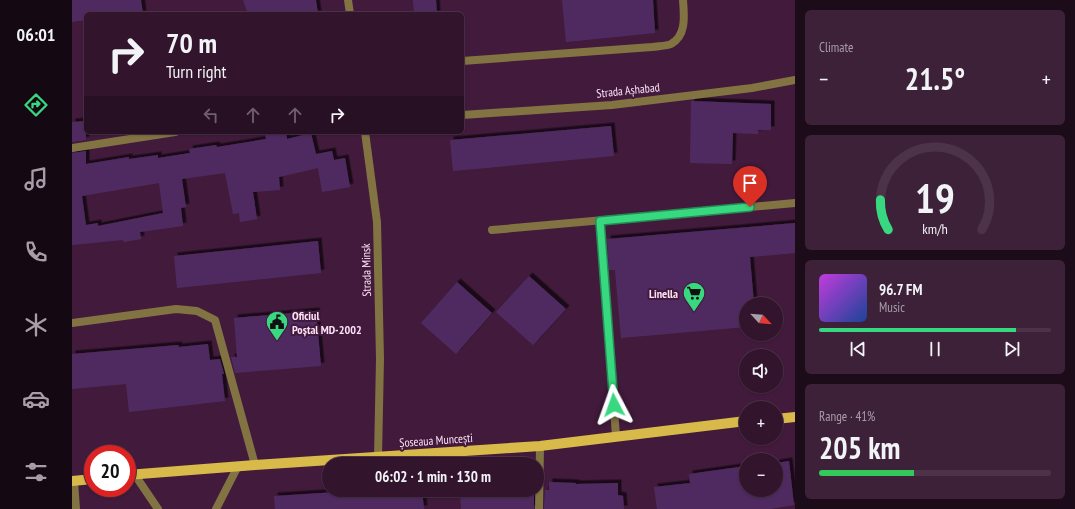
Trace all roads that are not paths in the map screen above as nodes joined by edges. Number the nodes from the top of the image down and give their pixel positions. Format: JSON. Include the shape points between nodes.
{"nodes":[{"id":1,"x":348,"y":0,"type":"edge"},
{"id":2,"x":683,"y":0,"type":"edge"},
{"id":3,"x":350,"y":12,"type":"edge"},
{"id":4,"x":464,"y":61,"type":"edge"},
{"id":5,"x":795,"y":80,"type":"edge"},
{"id":6,"x":464,"y":115,"type":"edge"},
{"id":7,"x":162,"y":134,"type":"edge"},
{"id":8,"x":366,"y":134,"type":"edge"},
{"id":9,"x":72,"y":148,"type":"edge"},
{"id":10,"x":795,"y":203,"type":"edge"},
{"id":11,"x":600,"y":221,"type":"junction"},
{"id":12,"x":492,"y":230,"type":"dead end"},
{"id":13,"x":72,"y":323,"type":"edge"},
{"id":14,"x":795,"y":417,"type":"edge"},
{"id":15,"x":783,"y":418,"type":"edge"},
{"id":16,"x":739,"y":422,"type":"edge"},
{"id":17,"x":616,"y":436,"type":"junction"},
{"id":18,"x":540,"y":446,"type":"junction"},
{"id":19,"x":378,"y":457,"type":"joint"},
{"id":20,"x":322,"y":461,"type":"edge"},
{"id":21,"x":255,"y":465,"type":"junction"},
{"id":22,"x":238,"y":466,"type":"junction"},
{"id":23,"x":136,"y":475,"type":"edge"},
{"id":24,"x":84,"y":480,"type":"edge"},
{"id":25,"x":73,"y":481,"type":"edge"},
{"id":26,"x":136,"y":481,"type":"edge"},
{"id":27,"x":76,"y":509,"type":"edge"},
{"id":28,"x":158,"y":509,"type":"edge"},
{"id":29,"x":216,"y":509,"type":"edge"},
{"id":30,"x":539,"y":509,"type":"edge"}],
"edges":[{"from":1,"to":3,"type":"street"},
{"from":2,"to":4,"type":"street","via":[[684,24],[680,35],[671,44]]},
{"from":5,"to":6,"type":"street","name":"Strada Așhabad","via":[[752,88],[612,105]]},
{"from":7,"to":9,"type":"street"},
{"from":8,"to":19,"type":"street","name":"Strada Minsk","via":[[377,222],[380,359]]},
{"from":10,"to":11,"type":"street"},
{"from":11,"to":12,"type":"street"},
{"from":11,"to":17,"type":"street"},
{"from":13,"to":21,"type":"street","via":[[176,309],[197,311],[215,320]]},
{"from":14,"to":15,"type":"main road"},
{"from":16,"to":17,"type":"main road","name":"Șoseaua Muncești"},
{"from":17,"to":18,"type":"main road","name":"Șoseaua Muncești"},
{"from":18,"to":19,"type":"main road","name":"Șoseaua Muncești"},
{"from":18,"to":30,"type":"street"},
{"from":20,"to":21,"type":"main road","name":"Șoseaua Muncești"},
{"from":21,"to":22,"type":"main road","name":"Șoseaua Muncești"},
{"from":22,"to":23,"type":"main road","name":"Șoseaua Muncești"},
{"from":22,"to":29,"type":"street"},
{"from":24,"to":25,"type":"main road"},
{"from":25,"to":27,"type":"street"},
{"from":26,"to":28,"type":"street"}]}
